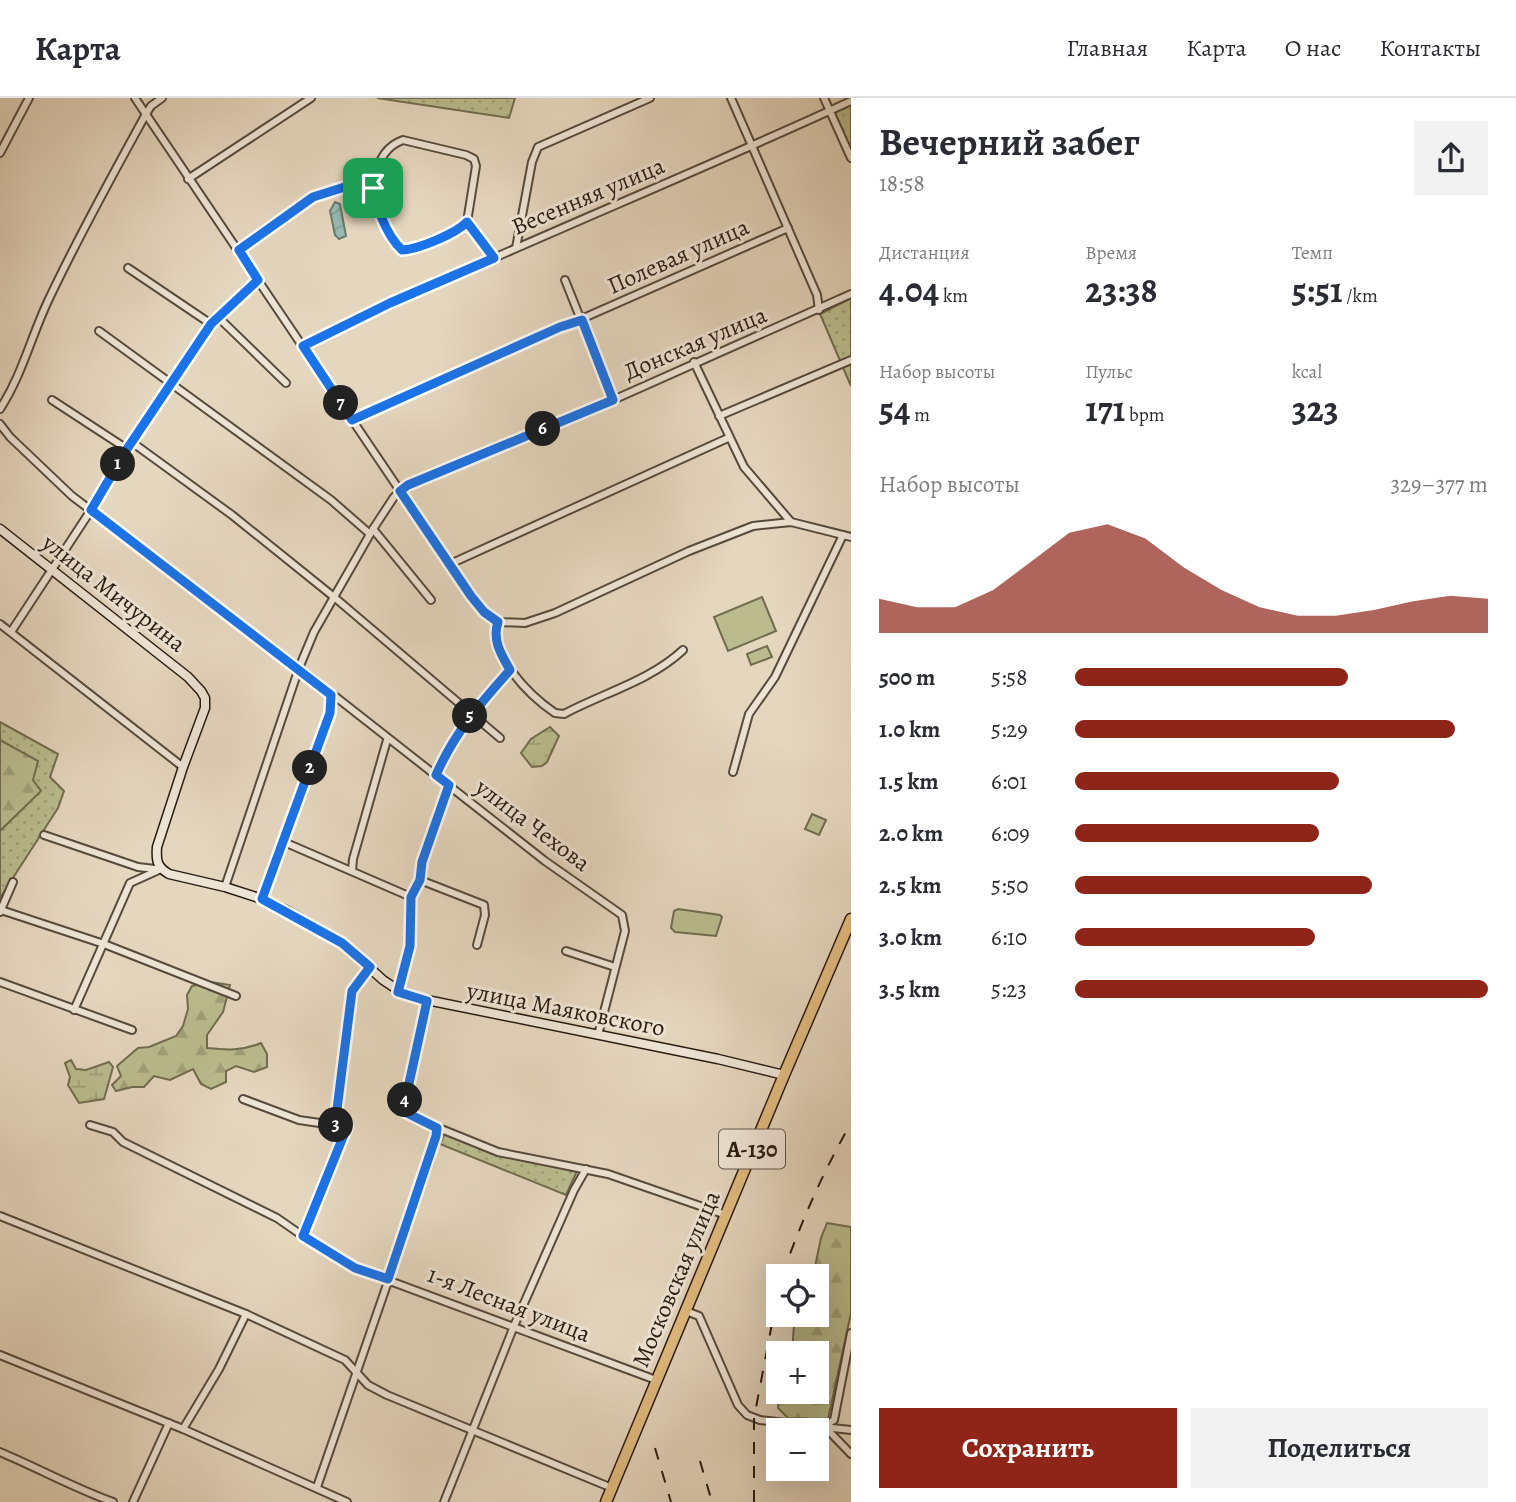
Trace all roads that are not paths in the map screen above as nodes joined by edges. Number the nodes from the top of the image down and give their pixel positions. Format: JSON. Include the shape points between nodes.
{"nodes":[{"id":1,"x":29,"y":98,"type":"edge"},
{"id":2,"x":135,"y":98,"type":"edge"},
{"id":3,"x":162,"y":98,"type":"edge"},
{"id":4,"x":311,"y":98,"type":"edge"},
{"id":5,"x":650,"y":98,"type":"edge"},
{"id":6,"x":731,"y":98,"type":"edge"},
{"id":7,"x":824,"y":98,"type":"edge"},
{"id":8,"x":638,"y":100,"type":"edge"},
{"id":9,"x":851,"y":101,"type":"edge"},
{"id":10,"x":830,"y":111,"type":"junction"},
{"id":11,"x":146,"y":114,"type":"junction"},
{"id":12,"x":752,"y":146,"type":"junction"},
{"id":13,"x":0,"y":153,"type":"edge"},
{"id":14,"x":851,"y":158,"type":"edge"},
{"id":15,"x":373,"y":178,"type":"junction"},
{"id":16,"x":188,"y":179,"type":"junction"},
{"id":17,"x":467,"y":222,"type":"junction"},
{"id":18,"x":788,"y":228,"type":"junction"},
{"id":19,"x":516,"y":248,"type":"junction"},
{"id":20,"x":239,"y":250,"type":"junction"},
{"id":21,"x":494,"y":258,"type":"junction"},
{"id":22,"x":128,"y":268,"type":"dead end"},
{"id":23,"x":258,"y":280,"type":"junction"},
{"id":24,"x":565,"y":280,"type":"dead end"},
{"id":25,"x":851,"y":294,"type":"edge"},
{"id":26,"x":819,"y":310,"type":"junction"},
{"id":27,"x":219,"y":318,"type":"junction"},
{"id":28,"x":582,"y":320,"type":"junction"},
{"id":29,"x":211,"y":324,"type":"junction"},
{"id":30,"x":99,"y":331,"type":"dead end"},
{"id":31,"x":303,"y":346,"type":"junction"},
{"id":32,"x":851,"y":360,"type":"edge"},
{"id":33,"x":694,"y":362,"type":"junction"},
{"id":34,"x":286,"y":383,"type":"dead end"},
{"id":35,"x":172,"y":385,"type":"junction"},
{"id":36,"x":51,"y":400,"type":"dead end"},
{"id":37,"x":613,"y":400,"type":"junction"},
{"id":38,"x":0,"y":410,"type":"edge"},
{"id":39,"x":719,"y":416,"type":"junction"},
{"id":40,"x":352,"y":420,"type":"junction"},
{"id":41,"x":0,"y":424,"type":"edge"},
{"id":42,"x":729,"y":438,"type":"junction"},
{"id":43,"x":133,"y":443,"type":"junction"},
{"id":44,"x":127,"y":449,"type":"junction"},
{"id":45,"x":400,"y":491,"type":"junction"},
{"id":46,"x":91,"y":510,"type":"junction"},
{"id":47,"x":791,"y":522,"type":"junction"},
{"id":48,"x":0,"y":529,"type":"edge"},
{"id":49,"x":372,"y":532,"type":"junction"},
{"id":50,"x":843,"y":535,"type":"junction"},
{"id":51,"x":851,"y":537,"type":"edge"},
{"id":52,"x":450,"y":564,"type":"junction"},
{"id":53,"x":53,"y":569,"type":"junction"},
{"id":54,"x":334,"y":597,"type":"junction"},
{"id":55,"x":431,"y":600,"type":"dead end"},
{"id":56,"x":498,"y":622,"type":"junction"},
{"id":57,"x":0,"y":624,"type":"edge"},
{"id":58,"x":11,"y":632,"type":"junction"},
{"id":59,"x":683,"y":650,"type":"dead end"},
{"id":60,"x":299,"y":668,"type":"junction"},
{"id":61,"x":510,"y":670,"type":"junction"},
{"id":62,"x":331,"y":695,"type":"junction"},
{"id":63,"x":471,"y":714,"type":"junction"},
{"id":64,"x":500,"y":738,"type":"dead end"},
{"id":65,"x":387,"y":740,"type":"junction"},
{"id":66,"x":183,"y":767,"type":"junction"},
{"id":67,"x":733,"y":772,"type":"dead end"},
{"id":68,"x":436,"y":775,"type":"junction"},
{"id":69,"x":449,"y":785,"type":"junction"},
{"id":70,"x":44,"y":835,"type":"dead end"},
{"id":71,"x":284,"y":842,"type":"junction"},
{"id":72,"x":161,"y":869,"type":"junction"},
{"id":73,"x":352,"y":872,"type":"junction"},
{"id":74,"x":420,"y":880,"type":"junction"},
{"id":75,"x":13,"y":882,"type":"dead end"},
{"id":76,"x":225,"y":887,"type":"junction"},
{"id":77,"x":411,"y":897,"type":"junction"},
{"id":78,"x":262,"y":899,"type":"junction"},
{"id":79,"x":1,"y":911,"type":"edge"},
{"id":80,"x":851,"y":919,"type":"edge"},
{"id":81,"x":104,"y":944,"type":"junction"},
{"id":82,"x":477,"y":945,"type":"dead end"},
{"id":83,"x":566,"y":951,"type":"dead end"},
{"id":84,"x":370,"y":967,"type":"junction"},
{"id":85,"x":615,"y":967,"type":"junction"},
{"id":86,"x":0,"y":982,"type":"edge"},
{"id":87,"x":398,"y":992,"type":"junction"},
{"id":88,"x":236,"y":996,"type":"dead end"},
{"id":89,"x":427,"y":1001,"type":"junction"},
{"id":90,"x":74,"y":1010,"type":"junction"},
{"id":91,"x":132,"y":1030,"type":"dead end"},
{"id":92,"x":598,"y":1035,"type":"junction"},
{"id":93,"x":783,"y":1075,"type":"junction"},
{"id":94,"x":243,"y":1099,"type":"dead end"},
{"id":95,"x":90,"y":1125,"type":"dead end"},
{"id":96,"x":335,"y":1125,"type":"junction"},
{"id":97,"x":437,"y":1128,"type":"junction"},
{"id":98,"x":586,"y":1170,"type":"junction"},
{"id":99,"x":726,"y":1215,"type":"junction"},
{"id":100,"x":0,"y":1216,"type":"edge"},
{"id":101,"x":303,"y":1236,"type":"junction"},
{"id":102,"x":388,"y":1279,"type":"junction"},
{"id":103,"x":686,"y":1311,"type":"junction"},
{"id":104,"x":246,"y":1314,"type":"junction"},
{"id":105,"x":514,"y":1326,"type":"junction"},
{"id":106,"x":851,"y":1333,"type":"edge"},
{"id":107,"x":0,"y":1355,"type":"edge"},
{"id":108,"x":357,"y":1374,"type":"junction"},
{"id":109,"x":656,"y":1380,"type":"junction"},
{"id":110,"x":766,"y":1421,"type":"edge"},
{"id":111,"x":169,"y":1423,"type":"junction"},
{"id":112,"x":829,"y":1423,"type":"edge"},
{"id":113,"x":829,"y":1427,"type":"edge"},
{"id":114,"x":471,"y":1428,"type":"junction"},
{"id":115,"x":183,"y":1429,"type":"junction"},
{"id":116,"x":851,"y":1430,"type":"edge"},
{"id":117,"x":829,"y":1431,"type":"edge"},
{"id":118,"x":0,"y":1452,"type":"edge"},
{"id":119,"x":851,"y":1454,"type":"edge"},
{"id":120,"x":317,"y":1488,"type":"junction"},
{"id":121,"x":612,"y":1488,"type":"junction"},
{"id":122,"x":343,"y":1501,"type":"edge"},
{"id":123,"x":113,"y":1502,"type":"edge"},
{"id":124,"x":132,"y":1502,"type":"edge"},
{"id":125,"x":443,"y":1502,"type":"edge"},
{"id":126,"x":606,"y":1502,"type":"edge"}],
"edges":[{"from":1,"to":13,"type":"street"},
{"from":2,"to":11,"type":"street"},
{"from":3,"to":11,"type":"street"},
{"from":4,"to":16,"type":"street"},
{"from":5,"to":8,"type":"street"},
{"from":6,"to":12,"type":"street"},
{"from":7,"to":10,"type":"street"},
{"from":8,"to":19,"type":"street","via":[[538,147],[531,162]]},
{"from":9,"to":10,"type":"street","name":"Весенняя улица"},
{"from":10,"to":12,"type":"street","name":"Весенняя улица"},
{"from":10,"to":14,"type":"street"},
{"from":11,"to":16,"type":"street"},
{"from":11,"to":38,"type":"street","via":[[72,248]]},
{"from":12,"to":18,"type":"street"},
{"from":12,"to":19,"type":"street","name":"Весенняя улица"},
{"from":15,"to":17,"type":"street","via":[[378,207],[402,250]]},
{"from":15,"to":17,"type":"street","via":[[385,151],[403,140],[466,155],[476,166]]},
{"from":15,"to":20,"type":"street","via":[[313,197]]},
{"from":16,"to":20,"type":"street"},
{"from":17,"to":21,"type":"street"},
{"from":18,"to":26,"type":"street"},
{"from":18,"to":28,"type":"street","name":"Полевая улица"},
{"from":19,"to":21,"type":"street","name":"Весенняя улица"},
{"from":20,"to":23,"type":"street"},
{"from":21,"to":31,"type":"street","name":"Весенняя улица"},
{"from":22,"to":29,"type":"street"},
{"from":23,"to":27,"type":"street"},
{"from":23,"to":31,"type":"street"},
{"from":24,"to":28,"type":"street"},
{"from":25,"to":26,"type":"street","name":"Донская улица"},
{"from":26,"to":33,"type":"street","name":"Донская улица"},
{"from":27,"to":29,"type":"street"},
{"from":27,"to":34,"type":"street"},
{"from":28,"to":37,"type":"street"},
{"from":28,"to":40,"type":"street","name":"Полевая улица"},
{"from":29,"to":35,"type":"street"},
{"from":30,"to":35,"type":"street"},
{"from":31,"to":40,"type":"street"},
{"from":32,"to":39,"type":"street"},
{"from":33,"to":37,"type":"street","name":"Донская улица"},
{"from":33,"to":39,"type":"street"},
{"from":35,"to":43,"type":"street"},
{"from":35,"to":49,"type":"street"},
{"from":36,"to":44,"type":"street"},
{"from":37,"to":45,"type":"street","name":"Донская улица"},
{"from":39,"to":42,"type":"street"},
{"from":40,"to":45,"type":"street"},
{"from":41,"to":46,"type":"street","name":"улица Чехова"},
{"from":42,"to":47,"type":"street","via":[[744,467]]},
{"from":42,"to":52,"type":"street"},
{"from":43,"to":44,"type":"street"},
{"from":43,"to":54,"type":"street"},
{"from":44,"to":46,"type":"street"},
{"from":45,"to":49,"type":"street"},
{"from":45,"to":52,"type":"street"},
{"from":46,"to":53,"type":"street"},
{"from":46,"to":60,"type":"street","name":"улица Чехова"},
{"from":47,"to":50,"type":"street"},
{"from":47,"to":56,"type":"street","via":[[753,526],[555,614],[526,623]]},
{"from":48,"to":53,"type":"street","name":"улица Мичурина"},
{"from":49,"to":54,"type":"street"},
{"from":49,"to":55,"type":"street"},
{"from":50,"to":51,"type":"street"},
{"from":50,"to":67,"type":"street","via":[[775,677],[749,714]]},
{"from":52,"to":56,"type":"street","via":[[484,612]]},
{"from":53,"to":58,"type":"street"},
{"from":53,"to":66,"type":"street","name":"улица Мичурина","via":[[201,691],[205,708]]},
{"from":54,"to":60,"type":"street"},
{"from":54,"to":63,"type":"street"},
{"from":56,"to":61,"type":"street","via":[[497,647]]},
{"from":57,"to":58,"type":"street"},
{"from":58,"to":66,"type":"street"},
{"from":59,"to":61,"type":"street","via":[[670,662],[564,714],[555,713]]},
{"from":60,"to":62,"type":"street","name":"улица Чехова"},
{"from":60,"to":76,"type":"street"},
{"from":61,"to":63,"type":"street"},
{"from":62,"to":65,"type":"street","name":"улица Чехова"},
{"from":62,"to":71,"type":"street","via":[[330,713]]},
{"from":63,"to":64,"type":"street"},
{"from":63,"to":68,"type":"street"},
{"from":65,"to":68,"type":"street","name":"улица Чехова"},
{"from":65,"to":73,"type":"street"},
{"from":66,"to":72,"type":"street","via":[[157,847]]},
{"from":68,"to":69,"type":"street","name":"улица Чехова"},
{"from":69,"to":74,"type":"street"},
{"from":69,"to":85,"type":"street","name":"улица Чехова","via":[[545,862],[622,915],[625,931]]},
{"from":70,"to":72,"type":"street","name":"улица Маяковского","via":[[138,867]]},
{"from":71,"to":73,"type":"street"},
{"from":71,"to":78,"type":"street"},
{"from":72,"to":76,"type":"street","name":"улица Маяковского"},
{"from":72,"to":81,"type":"street","via":[[130,883]]},
{"from":73,"to":77,"type":"street"},
{"from":74,"to":77,"type":"street"},
{"from":74,"to":82,"type":"street","via":[[484,905]]},
{"from":75,"to":79,"type":"street"},
{"from":76,"to":78,"type":"street","name":"улица Маяковского"},
{"from":77,"to":87,"type":"street","via":[[410,946]]},
{"from":78,"to":84,"type":"street","name":"улица Маяковского","via":[[342,943]]},
{"from":79,"to":81,"type":"street"},
{"from":80,"to":93,"type":"main road","name":"Московская улица","number":"А-130"},
{"from":81,"to":88,"type":"street"},
{"from":81,"to":90,"type":"street"},
{"from":83,"to":85,"type":"street"},
{"from":84,"to":87,"type":"street","name":"улица Маяковского"},
{"from":84,"to":96,"type":"street","via":[[352,991]]},
{"from":85,"to":92,"type":"street","name":"улица Чехова"},
{"from":86,"to":90,"type":"street"},
{"from":87,"to":89,"type":"street","name":"улица Маяковского"},
{"from":89,"to":92,"type":"street","name":"улица Маяковского"},
{"from":89,"to":97,"type":"street","via":[[403,1111]]},
{"from":90,"to":91,"type":"street"},
{"from":92,"to":93,"type":"street","name":"улица Маяковского"},
{"from":93,"to":99,"type":"main road","name":"Московская улица","number":"А-130"},
{"from":94,"to":96,"type":"street","via":[[299,1120]]},
{"from":95,"to":101,"type":"street","name":"1-я Лесная улица","via":[[113,1132],[123,1142],[277,1218]]},
{"from":96,"to":101,"type":"street","via":[[347,1127]]},
{"from":97,"to":98,"type":"street","via":[[498,1152]]},
{"from":97,"to":102,"type":"street"},
{"from":98,"to":99,"type":"street"},
{"from":98,"to":105,"type":"street"},
{"from":99,"to":103,"type":"main road","name":"Московская улица","number":"А-130"},
{"from":100,"to":104,"type":"street"},
{"from":101,"to":102,"type":"street","name":"1-я Лесная улица","via":[[355,1268]]},
{"from":102,"to":105,"type":"street","name":"1-я Лесная улица"},
{"from":102,"to":108,"type":"street"},
{"from":103,"to":109,"type":"main road","name":"Московская улица","number":"А-130"},
{"from":103,"to":110,"type":"street","via":[[699,1316],[738,1405],[747,1415]]},
{"from":104,"to":108,"type":"street","via":[[345,1360]]},
{"from":104,"to":115,"type":"street"},
{"from":105,"to":109,"type":"street","name":"1-я Лесная улица"},
{"from":105,"to":114,"type":"street"},
{"from":106,"to":112,"type":"street","via":[[834,1420]]},
{"from":107,"to":111,"type":"street"},
{"from":108,"to":114,"type":"street","via":[[387,1395]]},
{"from":108,"to":120,"type":"street"},
{"from":109,"to":121,"type":"main road","name":"Московская улица","number":"А-130"},
{"from":111,"to":115,"type":"street"},
{"from":111,"to":124,"type":"street"},
{"from":113,"to":116,"type":"street"},
{"from":114,"to":121,"type":"street"},
{"from":114,"to":125,"type":"street"},
{"from":115,"to":120,"type":"street"},
{"from":117,"to":119,"type":"street"},
{"from":118,"to":123,"type":"street"},
{"from":120,"to":122,"type":"street"},
{"from":121,"to":126,"type":"main road","name":"Московская улица","number":"А-130"}]}
